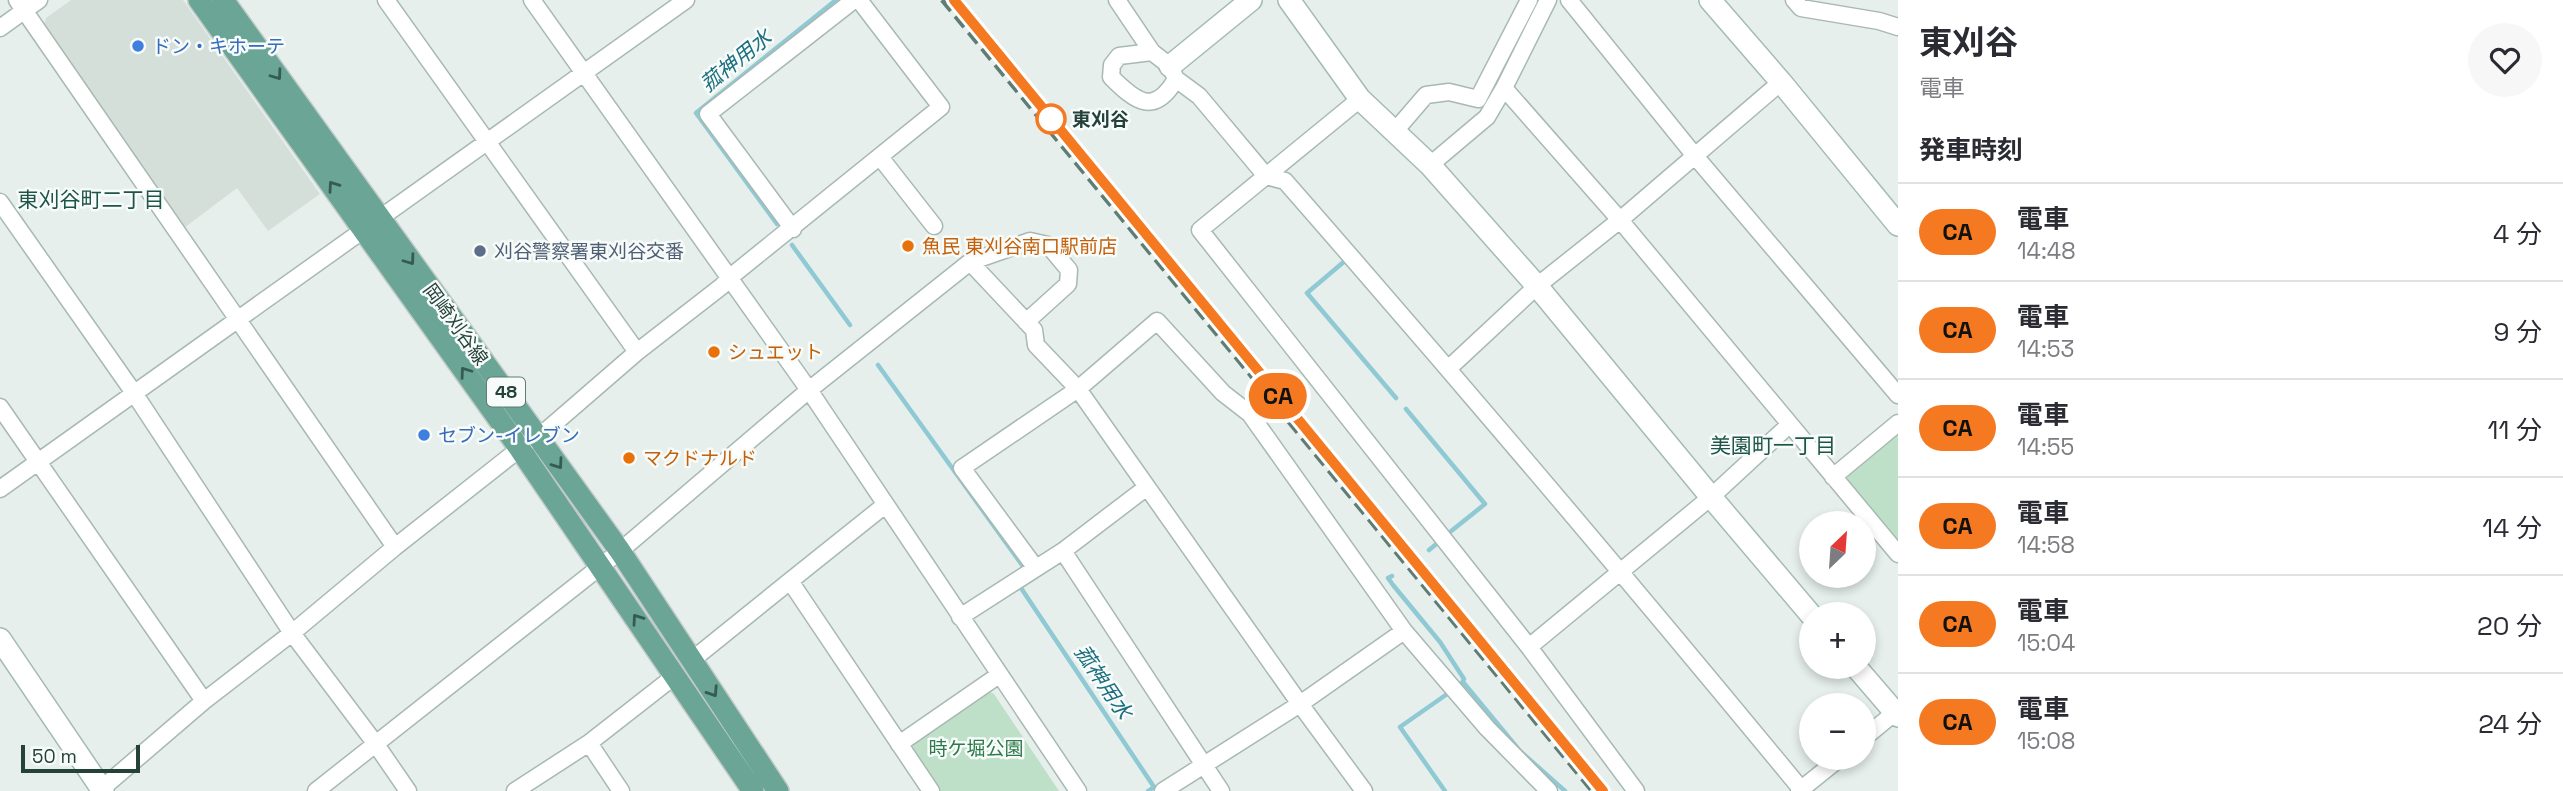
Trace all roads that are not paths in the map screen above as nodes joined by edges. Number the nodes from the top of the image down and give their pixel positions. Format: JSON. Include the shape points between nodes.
{"nodes":[{"id":1,"x":39,"y":0,"type":"edge"},
{"id":2,"x":199,"y":0,"type":"edge"},
{"id":3,"x":223,"y":0,"type":"edge"},
{"id":4,"x":386,"y":0,"type":"edge"},
{"id":5,"x":532,"y":0,"type":"edge"},
{"id":6,"x":684,"y":0,"type":"edge"},
{"id":7,"x":857,"y":0,"type":"edge"},
{"id":8,"x":1117,"y":0,"type":"edge"},
{"id":9,"x":1251,"y":0,"type":"edge"},
{"id":10,"x":1289,"y":0,"type":"edge"},
{"id":11,"x":1529,"y":0,"type":"edge"},
{"id":12,"x":1548,"y":0,"type":"edge"},
{"id":13,"x":1569,"y":0,"type":"edge"},
{"id":14,"x":1710,"y":0,"type":"edge"},
{"id":15,"x":1794,"y":0,"type":"edge"},
{"id":16,"x":20,"y":5,"type":"edge"},
{"id":17,"x":1898,"y":27,"type":"edge"},
{"id":18,"x":0,"y":28,"type":"edge"},
{"id":19,"x":1153,"y":52,"type":"junction"},
{"id":20,"x":1173,"y":72,"type":"junction"},
{"id":21,"x":584,"y":73,"type":"junction"},
{"id":22,"x":1781,"y":82,"type":"junction"},
{"id":23,"x":1504,"y":88,"type":"junction"},
{"id":24,"x":1360,"y":99,"type":"junction"},
{"id":25,"x":1395,"y":131,"type":"junction"},
{"id":26,"x":487,"y":140,"type":"junction"},
{"id":27,"x":1695,"y":156,"type":"junction"},
{"id":28,"x":880,"y":157,"type":"junction"},
{"id":29,"x":1430,"y":165,"type":"junction"},
{"id":30,"x":1266,"y":176,"type":"junction"},
{"id":31,"x":0,"y":202,"type":"edge"},
{"id":32,"x":1620,"y":220,"type":"junction"},
{"id":33,"x":371,"y":223,"type":"junction"},
{"id":34,"x":1898,"y":225,"type":"edge"},
{"id":35,"x":934,"y":226,"type":"dead end"},
{"id":36,"x":793,"y":229,"type":"junction"},
{"id":37,"x":970,"y":262,"type":"junction"},
{"id":38,"x":729,"y":278,"type":"junction"},
{"id":39,"x":1537,"y":286,"type":"junction"},
{"id":40,"x":237,"y":321,"type":"junction"},
{"id":41,"x":1026,"y":322,"type":"junction"},
{"id":42,"x":637,"y":352,"type":"junction"},
{"id":43,"x":1448,"y":368,"type":"junction"},
{"id":44,"x":1078,"y":388,"type":"junction"},
{"id":45,"x":810,"y":390,"type":"junction"},
{"id":46,"x":134,"y":393,"type":"junction"},
{"id":47,"x":1898,"y":395,"type":"edge"},
{"id":48,"x":0,"y":407,"type":"edge"},
{"id":49,"x":1898,"y":423,"type":"edge"},
{"id":50,"x":1789,"y":425,"type":"junction"},
{"id":51,"x":537,"y":435,"type":"junction"},
{"id":52,"x":520,"y":449,"type":"junction"},
{"id":53,"x":38,"y":463,"type":"junction"},
{"id":54,"x":1833,"y":477,"type":"junction"},
{"id":55,"x":1147,"y":487,"type":"junction"},
{"id":56,"x":0,"y":489,"type":"edge"},
{"id":57,"x":1711,"y":497,"type":"junction"},
{"id":58,"x":885,"y":505,"type":"junction"},
{"id":59,"x":395,"y":547,"type":"junction"},
{"id":60,"x":620,"y":551,"type":"junction"},
{"id":61,"x":1063,"y":551,"type":"junction"},
{"id":62,"x":1898,"y":554,"type":"edge"},
{"id":63,"x":601,"y":566,"type":"junction"},
{"id":64,"x":1035,"y":567,"type":"junction"},
{"id":65,"x":1620,"y":570,"type":"junction"},
{"id":66,"x":790,"y":581,"type":"junction"},
{"id":67,"x":1800,"y":602,"type":"edge"},
{"id":68,"x":960,"y":617,"type":"junction"},
{"id":69,"x":1404,"y":631,"type":"junction"},
{"id":70,"x":292,"y":633,"type":"junction"},
{"id":71,"x":0,"y":639,"type":"edge"},
{"id":72,"x":1529,"y":647,"type":"junction"},
{"id":73,"x":692,"y":660,"type":"junction"},
{"id":74,"x":676,"y":675,"type":"junction"},
{"id":75,"x":999,"y":675,"type":"junction"},
{"id":76,"x":1867,"y":679,"type":"edge"},
{"id":77,"x":204,"y":701,"type":"junction"},
{"id":78,"x":1300,"y":704,"type":"junction"},
{"id":79,"x":1897,"y":713,"type":"edge"},
{"id":80,"x":1876,"y":729,"type":"edge"},
{"id":81,"x":375,"y":743,"type":"junction"},
{"id":82,"x":589,"y":743,"type":"junction"},
{"id":83,"x":899,"y":744,"type":"junction"},
{"id":84,"x":1204,"y":765,"type":"junction"},
{"id":85,"x":1825,"y":770,"type":"edge"},
{"id":86,"x":101,"y":790,"type":"edge"},
{"id":87,"x":1800,"y":790,"type":"edge"},
{"id":88,"x":316,"y":791,"type":"edge"},
{"id":89,"x":408,"y":791,"type":"edge"},
{"id":90,"x":515,"y":791,"type":"edge"},
{"id":91,"x":621,"y":791,"type":"edge"},
{"id":92,"x":752,"y":791,"type":"edge"},
{"id":93,"x":778,"y":791,"type":"edge"},
{"id":94,"x":931,"y":791,"type":"edge"},
{"id":95,"x":1077,"y":791,"type":"edge"},
{"id":96,"x":1163,"y":791,"type":"edge"},
{"id":97,"x":1221,"y":791,"type":"edge"},
{"id":98,"x":1364,"y":791,"type":"edge"},
{"id":99,"x":1549,"y":791,"type":"edge"},
{"id":100,"x":1636,"y":791,"type":"edge"}],
"edges":[{"from":1,"to":16,"type":"street"},
{"from":33,"to":2,"type":"main road","name":"岡崎刈谷線","number":"48","one_way":true},
{"from":3,"to":33,"type":"main road","name":"岡崎刈谷線","number":"48","one_way":true},
{"from":4,"to":26,"type":"street"},
{"from":5,"to":21,"type":"street"},
{"from":6,"to":21,"type":"street"},
{"from":7,"to":28,"type":"street","via":[[942,107]]},
{"from":7,"to":36,"type":"street","via":[[708,114]]},
{"from":8,"to":19,"type":"street"},
{"from":9,"to":20,"type":"street"},
{"from":10,"to":24,"type":"street"},
{"from":11,"to":25,"type":"street","via":[[1478,99],[1449,92],[1426,95]]},
{"from":12,"to":23,"type":"street"},
{"from":13,"to":27,"type":"street"},
{"from":14,"to":22,"type":"street"},
{"from":15,"to":17,"type":"street","via":[[1801,8]]},
{"from":16,"to":18,"type":"street"},
{"from":16,"to":40,"type":"street"},
{"from":19,"to":20,"type":"street"},
{"from":19,"to":20,"type":"street","via":[[1119,56],[1111,77],[1138,100],[1153,102],[1167,95]]},
{"from":20,"to":30,"type":"street"},
{"from":21,"to":26,"type":"street"},
{"from":21,"to":38,"type":"street"},
{"from":22,"to":27,"type":"street"},
{"from":22,"to":34,"type":"street"},
{"from":23,"to":29,"type":"street","via":[[1487,117]]},
{"from":23,"to":32,"type":"street"},
{"from":24,"to":25,"type":"street"},
{"from":24,"to":30,"type":"street"},
{"from":25,"to":29,"type":"street"},
{"from":26,"to":33,"type":"street"},
{"from":26,"to":42,"type":"street"},
{"from":27,"to":32,"type":"street"},
{"from":27,"to":47,"type":"street"},
{"from":28,"to":35,"type":"street"},
{"from":28,"to":36,"type":"street"},
{"from":29,"to":39,"type":"street"},
{"from":30,"to":43,"type":"street","via":[[1284,181]]},
{"from":30,"to":72,"type":"street","via":[[1200,229]]},
{"from":31,"to":46,"type":"street"},
{"from":32,"to":39,"type":"street"},
{"from":32,"to":50,"type":"street"},
{"from":33,"to":40,"type":"street"},
{"from":33,"to":51,"type":"main road","name":"岡崎刈谷線","number":"48","one_way":true},
{"from":52,"to":33,"type":"main road","name":"岡崎刈谷線","number":"48","one_way":true},
{"from":36,"to":38,"type":"street"},
{"from":37,"to":41,"type":"street"},
{"from":37,"to":41,"type":"street","via":[[1030,241],[1048,244],[1069,270],[1068,284]]},
{"from":37,"to":45,"type":"street"},
{"from":38,"to":42,"type":"street"},
{"from":38,"to":45,"type":"street"},
{"from":39,"to":43,"type":"street"},
{"from":39,"to":57,"type":"street"},
{"from":40,"to":46,"type":"street"},
{"from":40,"to":59,"type":"street"},
{"from":41,"to":44,"type":"street","via":[[1034,330],[1035,345]]},
{"from":42,"to":51,"type":"street"},
{"from":43,"to":65,"type":"street"},
{"from":44,"to":55,"type":"street"},
{"from":44,"to":64,"type":"street","via":[[961,468]]},
{"from":44,"to":69,"type":"street","via":[[1157,321],[1223,393],[1250,414]]},
{"from":45,"to":58,"type":"street"},
{"from":45,"to":60,"type":"street"},
{"from":46,"to":53,"type":"street"},
{"from":46,"to":70,"type":"street"},
{"from":48,"to":53,"type":"street"},
{"from":49,"to":54,"type":"street"},
{"from":50,"to":54,"type":"street"},
{"from":50,"to":57,"type":"street"},
{"from":51,"to":52,"type":"street"},
{"from":51,"to":60,"type":"main road","name":"岡崎刈谷線","number":"48","one_way":true},
{"from":52,"to":59,"type":"street"},
{"from":52,"to":63,"type":"main road","name":"岡崎刈谷線","number":"48"},
{"from":53,"to":56,"type":"street"},
{"from":53,"to":77,"type":"street"},
{"from":54,"to":62,"type":"street"},
{"from":55,"to":61,"type":"street"},
{"from":55,"to":78,"type":"street"},
{"from":57,"to":65,"type":"street"},
{"from":57,"to":67,"type":"street"},
{"from":58,"to":66,"type":"street"},
{"from":58,"to":68,"type":"street"},
{"from":59,"to":70,"type":"street"},
{"from":60,"to":63,"type":"street"},
{"from":60,"to":73,"type":"main road","name":"岡崎刈谷線","number":"48"},
{"from":61,"to":64,"type":"street"},
{"from":61,"to":84,"type":"street"},
{"from":74,"to":63,"type":"main road","name":"岡崎刈谷線","number":"48","one_way":true},
{"from":63,"to":81,"type":"street"},
{"from":64,"to":68,"type":"street"},
{"from":65,"to":72,"type":"street"},
{"from":65,"to":87,"type":"street"},
{"from":66,"to":73,"type":"street"},
{"from":66,"to":83,"type":"street"},
{"from":68,"to":75,"type":"street"},
{"from":69,"to":78,"type":"street"},
{"from":69,"to":99,"type":"street"},
{"from":70,"to":77,"type":"street"},
{"from":70,"to":81,"type":"street"},
{"from":71,"to":86,"type":"street"},
{"from":72,"to":100,"type":"street"},
{"from":73,"to":93,"type":"main road","name":"岡崎刈谷線","number":"48","one_way":true},
{"from":74,"to":82,"type":"street"},
{"from":74,"to":92,"type":"main road","name":"岡崎刈谷線","number":"48"},
{"from":75,"to":83,"type":"street"},
{"from":75,"to":95,"type":"street"},
{"from":76,"to":79,"type":"street"},
{"from":77,"to":86,"type":"street"},
{"from":78,"to":84,"type":"street"},
{"from":78,"to":98,"type":"street"},
{"from":79,"to":80,"type":"street"},
{"from":81,"to":88,"type":"street"},
{"from":81,"to":89,"type":"street"},
{"from":82,"to":90,"type":"street"},
{"from":82,"to":91,"type":"street"},
{"from":83,"to":94,"type":"street"},
{"from":84,"to":96,"type":"street"},
{"from":84,"to":97,"type":"street"},
{"from":85,"to":87,"type":"street"}]}
